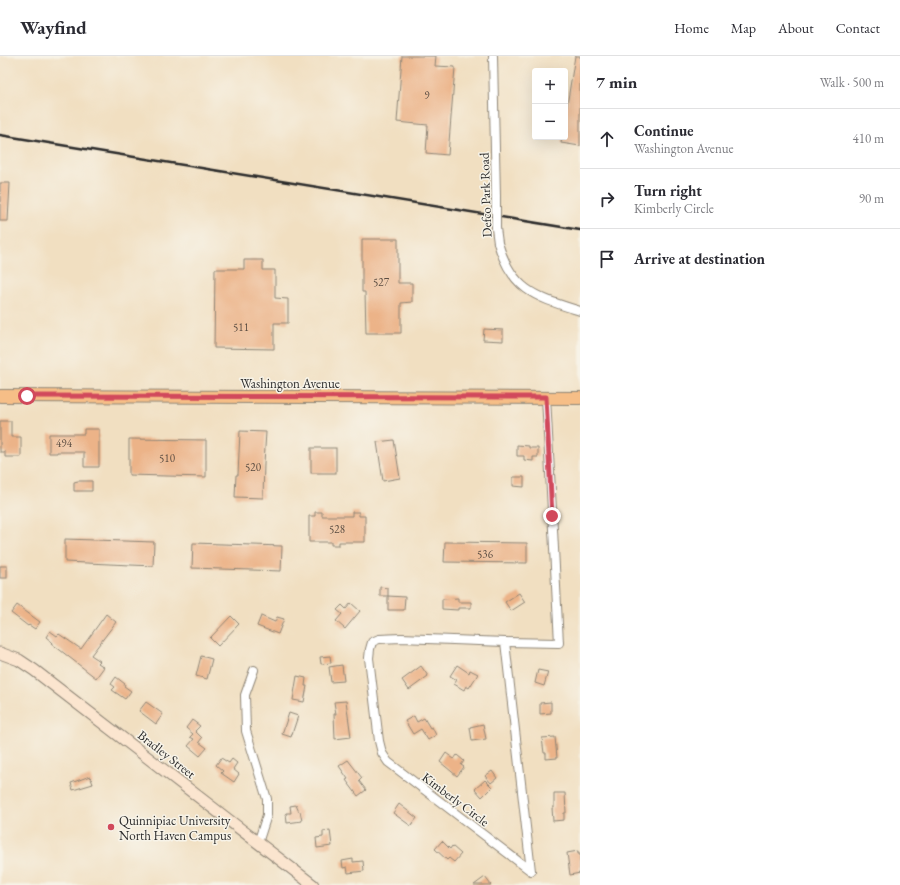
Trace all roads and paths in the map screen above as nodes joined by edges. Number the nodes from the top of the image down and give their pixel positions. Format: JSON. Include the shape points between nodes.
{"nodes":[{"id":1,"x":493,"y":56,"type":"edge"},
{"id":2,"x":580,"y":311,"type":"edge"},
{"id":3,"x":0,"y":396,"type":"edge"},
{"id":4,"x":546,"y":397,"type":"junction"},
{"id":5,"x":580,"y":398,"type":"edge"},
{"id":6,"x":505,"y":642,"type":"junction"},
{"id":7,"x":0,"y":653,"type":"edge"},
{"id":8,"x":254,"y":670,"type":"dead end"},
{"id":9,"x":258,"y":843,"type":"junction"},
{"id":10,"x":313,"y":885,"type":"edge"}],
"edges":[{"from":1,"to":2,"type":"street","name":"Defco Park Road","bridge":true,"via":[[496,228],[503,258],[510,271],[533,294]]},
{"from":3,"to":4,"type":"main road","name":"Washington Avenue"},
{"from":4,"to":5,"type":"main road","name":"Washington Avenue"},
{"from":4,"to":6,"type":"street","name":"Kimberly Circle","via":[[559,643]]},
{"from":6,"to":6,"type":"street","name":"Kimberly Circle","via":[[515,729],[531,871],[388,762],[379,742],[369,658],[372,642],[380,639]]},
{"from":7,"to":9,"type":"street","name":"Bradley Street","via":[[20,660],[34,670]]},
{"from":8,"to":9,"type":"street","via":[[245,696],[246,731],[267,799],[266,815]]},
{"from":9,"to":10,"type":"street","name":"Bradley Street"}]}
